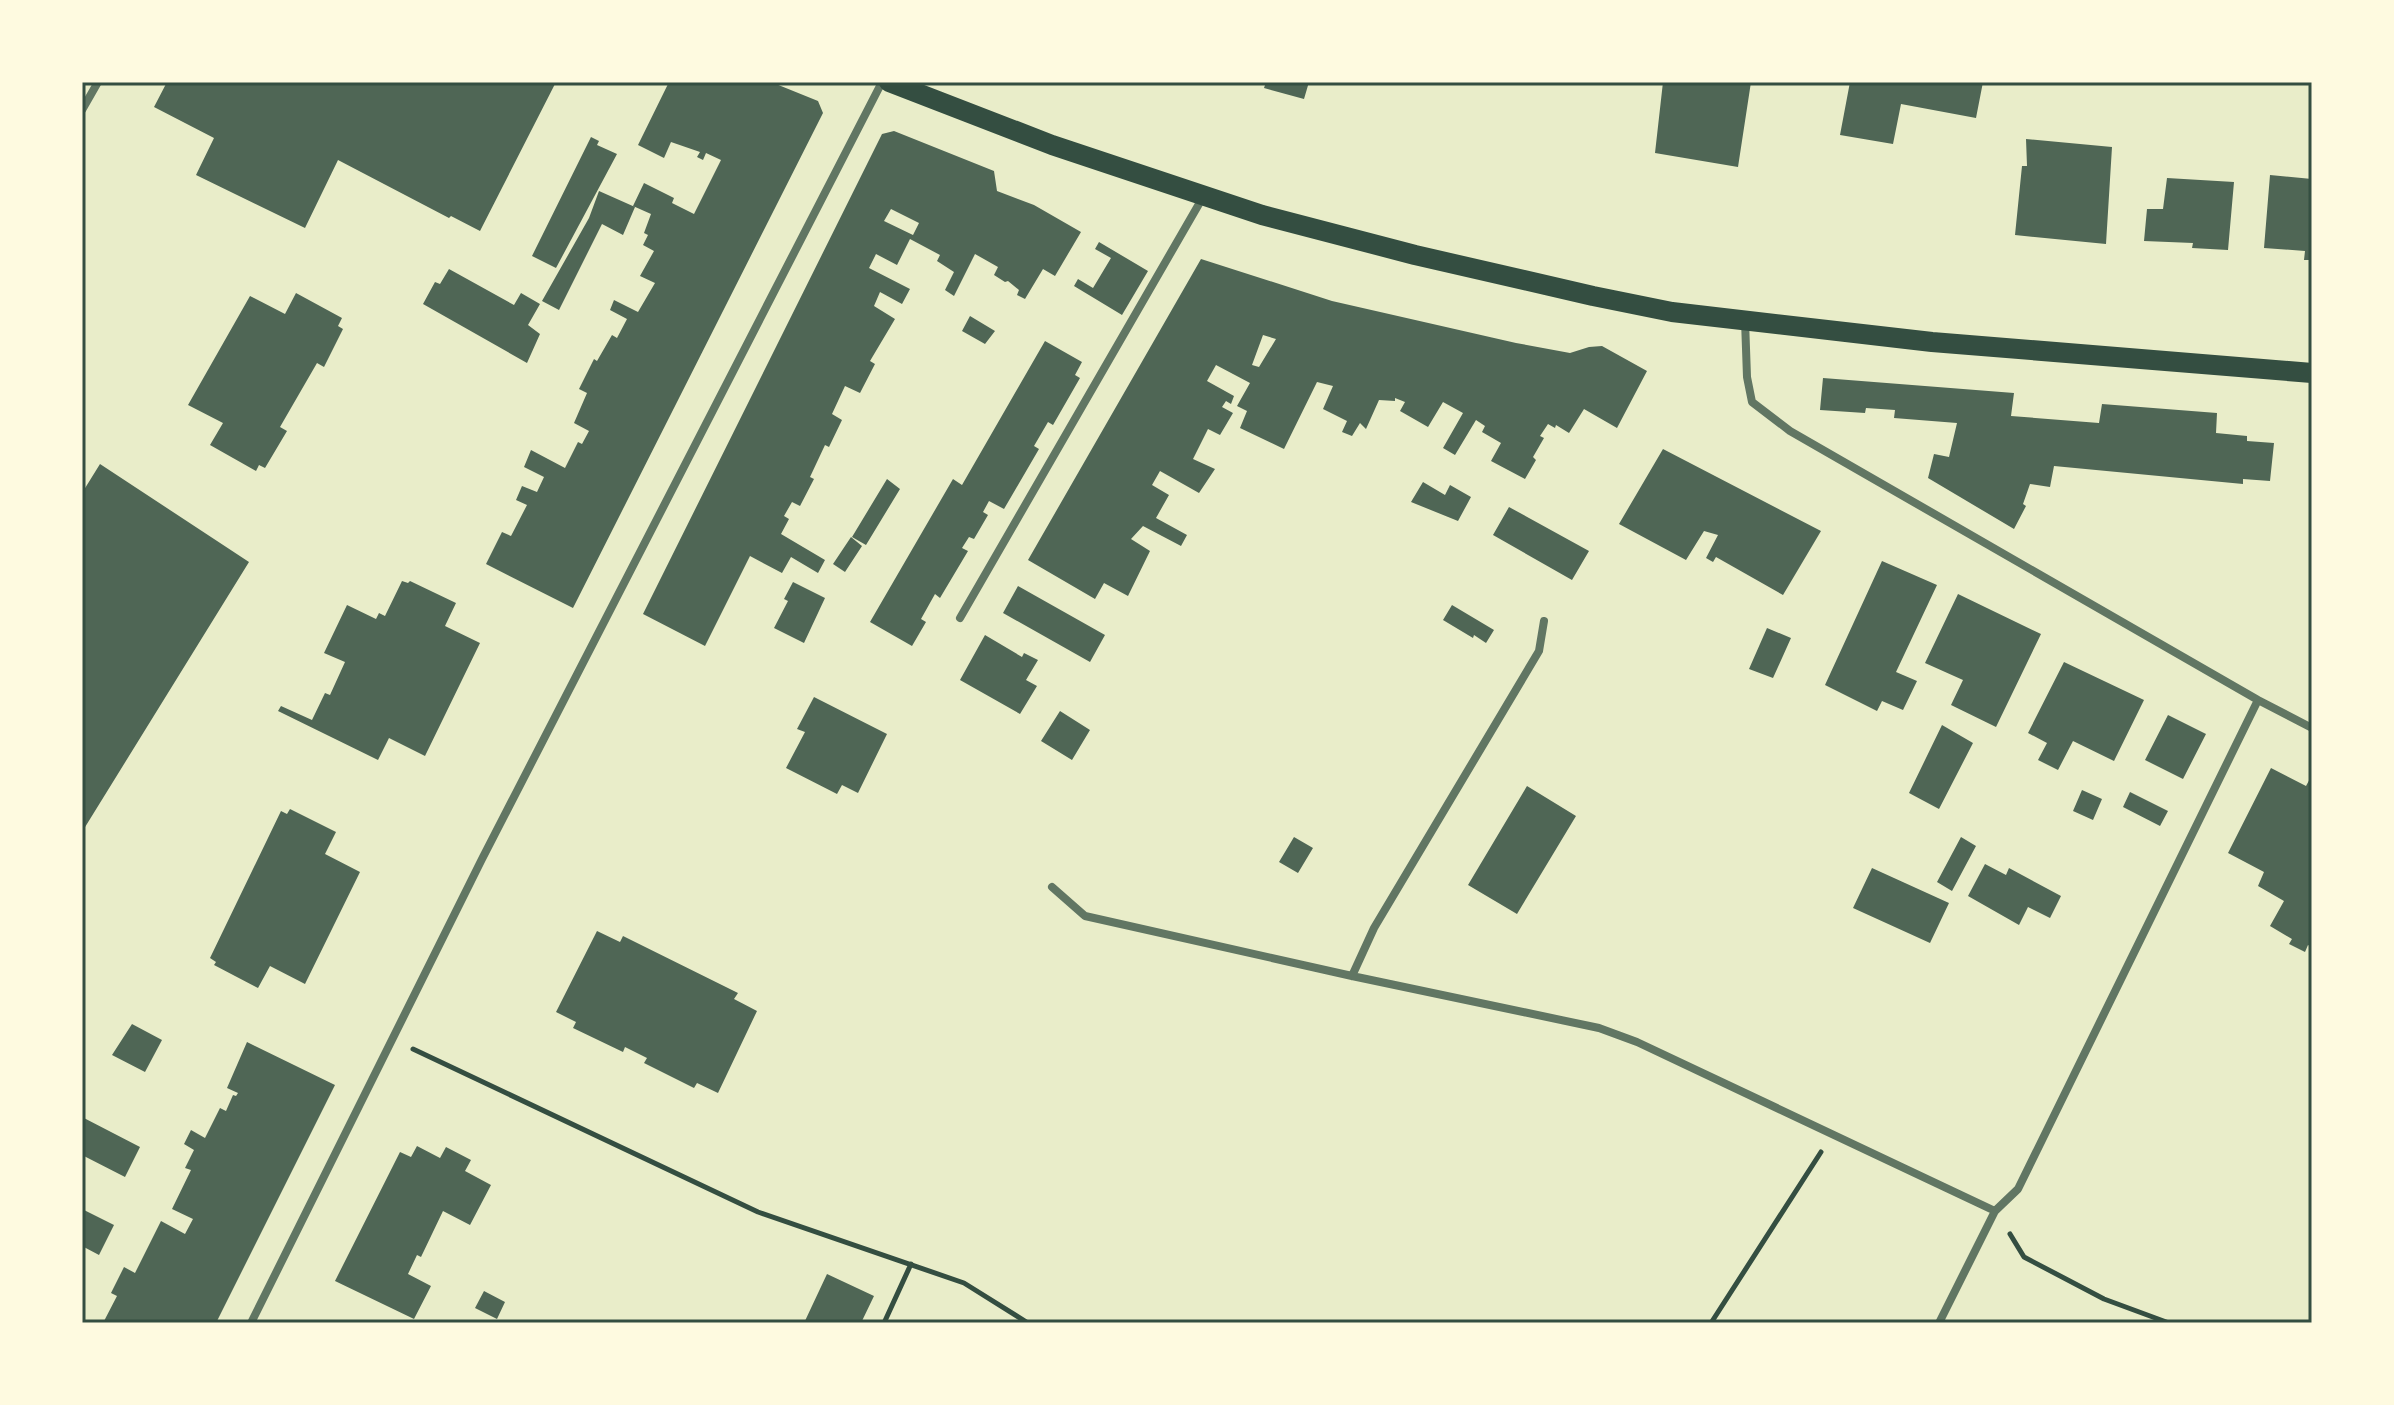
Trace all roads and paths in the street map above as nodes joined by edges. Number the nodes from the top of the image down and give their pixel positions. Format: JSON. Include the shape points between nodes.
{"nodes":[{"id":1,"x":98,"y":82,"type":"edge"},
{"id":2,"x":882,"y":82,"type":"edge"},
{"id":3,"x":889,"y":82,"type":"edge"},
{"id":4,"x":82,"y":110,"type":"edge"},
{"id":5,"x":1203,"y":196,"type":"junction"},
{"id":6,"x":1745,"y":320,"type":"junction"},
{"id":7,"x":2312,"y":373,"type":"edge"},
{"id":8,"x":960,"y":618,"type":"dead end"},
{"id":9,"x":1544,"y":621,"type":"dead end"},
{"id":10,"x":2258,"y":700,"type":"junction"},
{"id":11,"x":2312,"y":728,"type":"edge"},
{"id":12,"x":1052,"y":887,"type":"dead end"},
{"id":13,"x":1352,"y":976,"type":"junction"},
{"id":14,"x":392,"y":1038,"type":"junction"},
{"id":15,"x":1832,"y":1134,"type":"junction"},
{"id":16,"x":1995,"y":1211,"type":"junction"},
{"id":17,"x":911,"y":1264,"type":"junction"},
{"id":18,"x":251,"y":1323,"type":"edge"},
{"id":19,"x":884,"y":1323,"type":"edge"},
{"id":20,"x":1028,"y":1323,"type":"edge"},
{"id":21,"x":1711,"y":1323,"type":"edge"},
{"id":22,"x":1939,"y":1323,"type":"edge"},
{"id":23,"x":2169,"y":1323,"type":"edge"}],
"edges":[{"from":1,"to":4,"type":"street"},
{"from":2,"to":14,"type":"street"},
{"from":3,"to":5,"type":"main road"},
{"from":5,"to":6,"type":"main road","via":[[1336,235],[1593,296]]},
{"from":5,"to":8,"type":"street"},
{"from":6,"to":7,"type":"main road","via":[[1932,342]]},
{"from":6,"to":10,"type":"street","via":[[1752,402],[1777,421]]},
{"from":9,"to":13,"type":"street","via":[[1539,651],[1374,928]]},
{"from":10,"to":11,"type":"street"},
{"from":10,"to":16,"type":"street","via":[[2018,1189]]},
{"from":12,"to":13,"type":"street","via":[[1085,916]]},
{"from":13,"to":15,"type":"street","via":[[1599,1028]]},
{"from":14,"to":17,"type":"path","via":[[758,1212]]},
{"from":14,"to":18,"type":"street"},
{"from":15,"to":16,"type":"street"},
{"from":15,"to":21,"type":"path"},
{"from":16,"to":22,"type":"street"},
{"from":16,"to":23,"type":"path","via":[[2024,1257],[2104,1299]]},
{"from":17,"to":19,"type":"path"},
{"from":17,"to":20,"type":"path","via":[[964,1283]]}]}
